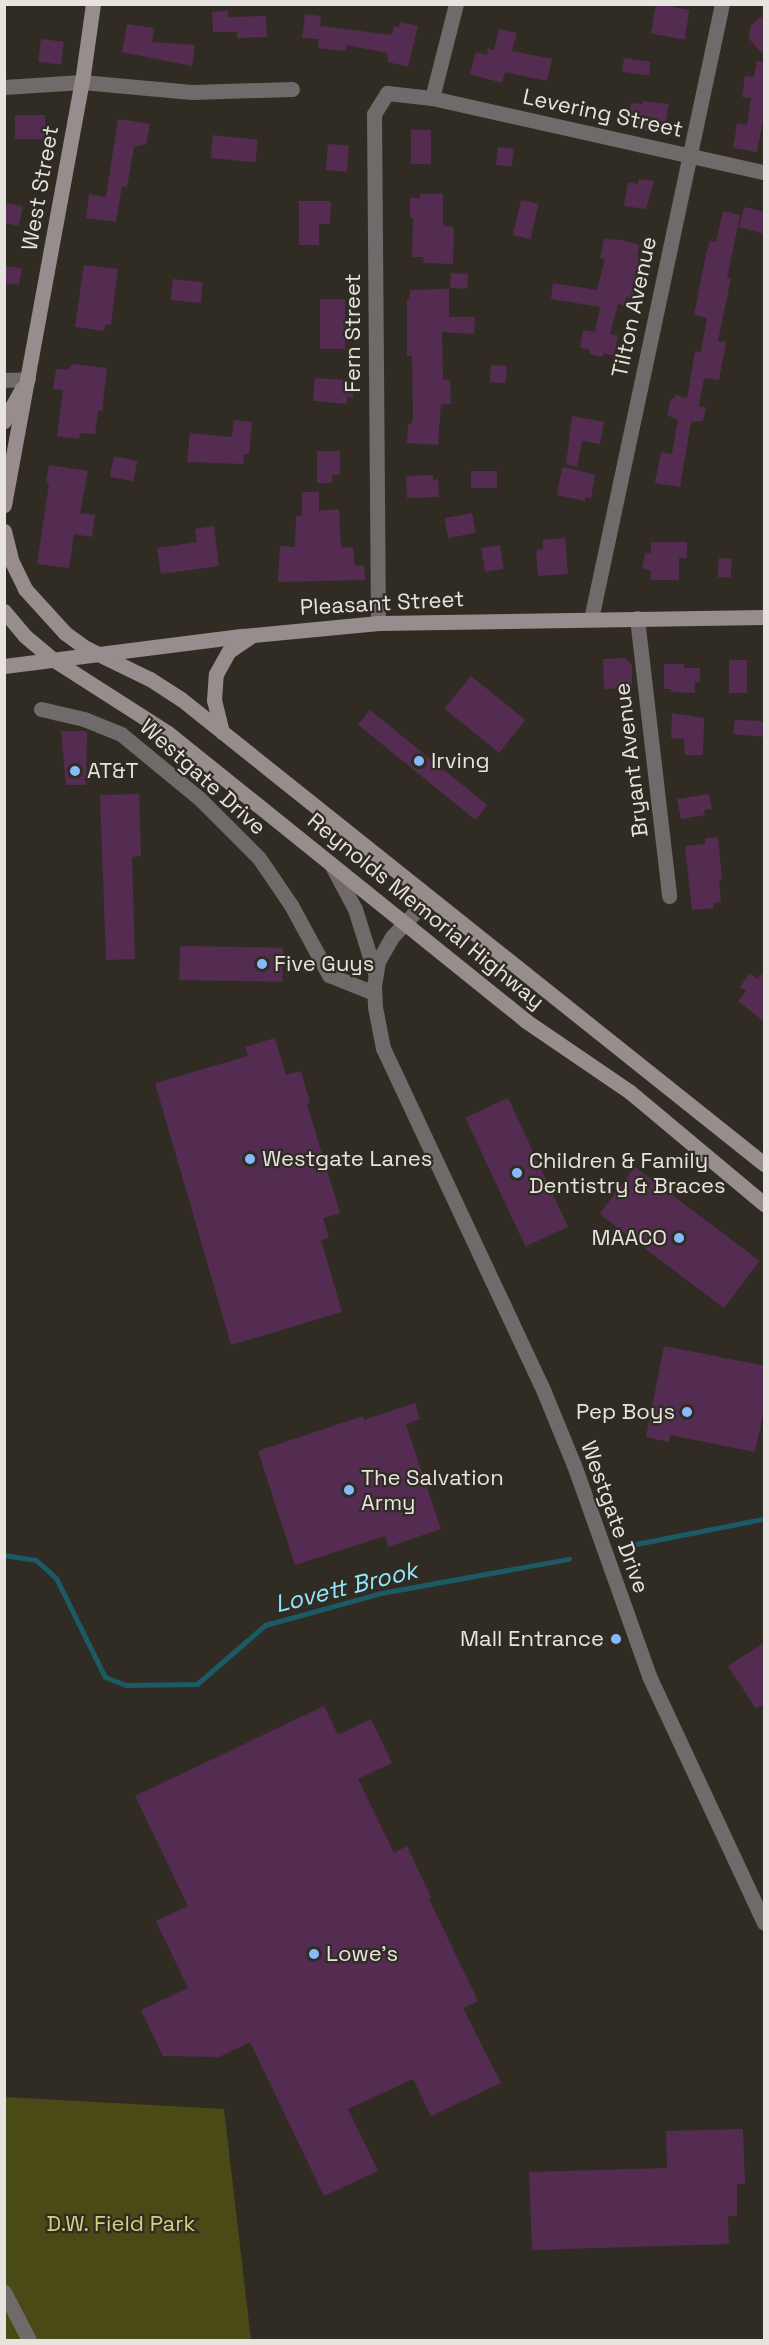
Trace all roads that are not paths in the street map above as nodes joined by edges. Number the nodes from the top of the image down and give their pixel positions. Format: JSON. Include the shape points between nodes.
{"nodes":[{"id":1,"x":93,"y":4,"type":"edge"},
{"id":2,"x":456,"y":4,"type":"edge"},
{"id":3,"x":722,"y":4,"type":"edge"},
{"id":4,"x":82,"y":82,"type":"junction"},
{"id":5,"x":4,"y":87,"type":"edge"},
{"id":6,"x":292,"y":89,"type":"dead end"},
{"id":7,"x":432,"y":98,"type":"junction"},
{"id":8,"x":689,"y":154,"type":"junction"},
{"id":9,"x":765,"y":172,"type":"edge"},
{"id":10,"x":27,"y":379,"type":"junction"},
{"id":11,"x":4,"y":380,"type":"edge"},
{"id":12,"x":4,"y":422,"type":"edge"},
{"id":13,"x":4,"y":505,"type":"edge"},
{"id":14,"x":4,"y":531,"type":"edge"},
{"id":15,"x":4,"y":611,"type":"edge"},
{"id":16,"x":765,"y":617,"type":"edge"},
{"id":17,"x":637,"y":618,"type":"junction"},
{"id":18,"x":591,"y":619,"type":"junction"},
{"id":19,"x":378,"y":623,"type":"junction"},
{"id":20,"x":254,"y":634,"type":"junction"},
{"id":21,"x":97,"y":654,"type":"junction"},
{"id":22,"x":54,"y":660,"type":"junction"},
{"id":23,"x":4,"y":666,"type":"edge"},
{"id":24,"x":41,"y":709,"type":"dead end"},
{"id":25,"x":222,"y":732,"type":"junction"},
{"id":26,"x":331,"y":863,"type":"junction"},
{"id":27,"x":669,"y":896,"type":"dead end"},
{"id":28,"x":428,"y":898,"type":"junction"},
{"id":29,"x":405,"y":923,"type":"junction"},
{"id":30,"x":375,"y":973,"type":"junction"},
{"id":31,"x":374,"y":993,"type":"junction"},
{"id":32,"x":765,"y":1164,"type":"edge"},
{"id":33,"x":765,"y":1204,"type":"edge"},
{"id":34,"x":765,"y":1923,"type":"edge"},
{"id":35,"x":4,"y":2292,"type":"edge"},
{"id":36,"x":29,"y":2340,"type":"edge"}],
"edges":[{"from":1,"to":4,"type":"main road","name":"West Street"},
{"from":2,"to":7,"type":"street"},
{"from":3,"to":8,"type":"street","name":"Tilton Avenue"},
{"from":4,"to":5,"type":"street"},
{"from":4,"to":6,"type":"street","via":[[192,92]]},
{"from":4,"to":10,"type":"main road","name":"West Street"},
{"from":7,"to":8,"type":"street","name":"Levering Street"},
{"from":7,"to":19,"type":"street","name":"Fern Street","via":[[387,93],[374,114]]},
{"from":8,"to":9,"type":"street","name":"Levering Street"},
{"from":8,"to":18,"type":"street","name":"Tilton Avenue"},
{"from":10,"to":11,"type":"street"},
{"from":10,"to":12,"type":"main road","name":"West Street"},
{"from":10,"to":13,"type":"main road","name":"West Street"},
{"from":14,"to":21,"type":"main road","via":[[18,576],[34,601],[65,633]]},
{"from":15,"to":22,"type":"main road","via":[[25,636]]},
{"from":16,"to":17,"type":"main road","name":"Pleasant Street"},
{"from":17,"to":18,"type":"main road","name":"Pleasant Street"},
{"from":17,"to":27,"type":"street","name":"Bryant Avenue"},
{"from":18,"to":19,"type":"main road","name":"Pleasant Street"},
{"from":19,"to":20,"type":"main road","name":"Pleasant Street"},
{"from":20,"to":21,"type":"main road","name":"Pleasant Street"},
{"from":20,"to":25,"type":"main road","via":[[229,651],[216,674],[214,700]]},
{"from":21,"to":22,"type":"main road","name":"Pleasant Street"},
{"from":21,"to":25,"type":"main road","name":"Reynolds Memorial Highway","via":[[158,684]]},
{"from":22,"to":23,"type":"main road","name":"Pleasant Street"},
{"from":22,"to":26,"type":"main road","name":"Reynolds Memorial Highway","via":[[168,733]]},
{"from":24,"to":31,"type":"street","name":"Westgate Drive","via":[[84,719],[121,734],[200,799],[246,842],[291,905],[329,975]]},
{"from":25,"to":28,"type":"main road","name":"Reynolds Memorial Highway"},
{"from":26,"to":29,"type":"main road","name":"Reynolds Memorial Highway"},
{"from":26,"to":30,"type":"street","via":[[355,909]]},
{"from":28,"to":29,"type":"street","name":"Westgate Drive"},
{"from":28,"to":32,"type":"main road","name":"Reynolds Memorial Highway"},
{"from":29,"to":30,"type":"street","name":"Westgate Drive","via":[[387,944]]},
{"from":29,"to":33,"type":"main road","name":"Reynolds Memorial Highway","via":[[544,1035],[630,1092]]},
{"from":30,"to":31,"type":"street","name":"Westgate Drive"},
{"from":31,"to":34,"type":"street","name":"Westgate Drive","via":[[388,1060],[544,1392],[649,1676]]},
{"from":35,"to":36,"type":"street"}]}
